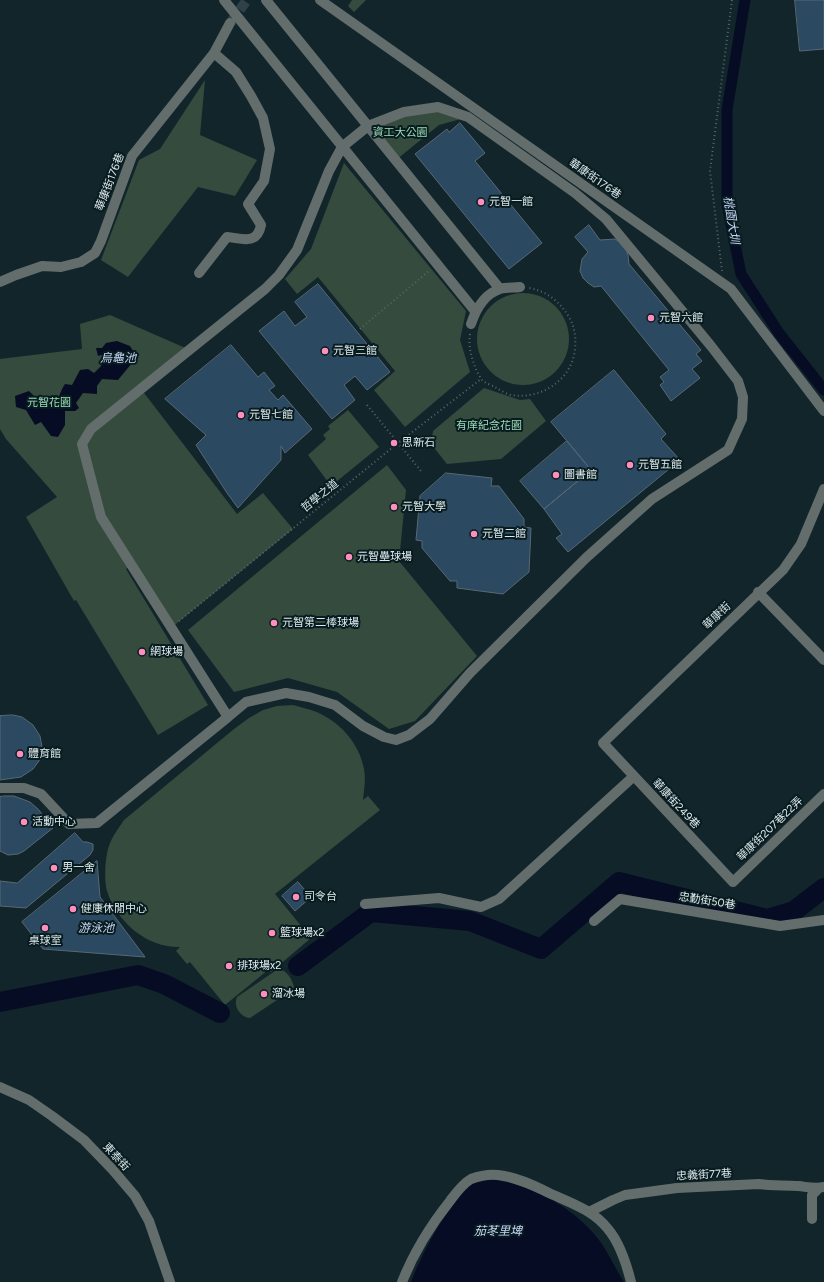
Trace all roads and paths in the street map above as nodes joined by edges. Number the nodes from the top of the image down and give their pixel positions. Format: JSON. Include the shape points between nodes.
{"nodes":[{"id":1,"x":224,"y":0,"type":"edge"},
{"id":2,"x":266,"y":0,"type":"edge"},
{"id":3,"x":320,"y":0,"type":"edge"},
{"id":4,"x":732,"y":0,"type":"edge"},
{"id":5,"x":230,"y":23,"type":"tunnel mouth"},
{"id":6,"x":214,"y":53,"type":"junction"},
{"id":7,"x":368,"y":126,"type":"junction"},
{"id":8,"x":342,"y":147,"type":"junction"},
{"id":9,"x":438,"y":264,"type":"junction"},
{"id":10,"x":199,"y":273,"type":"dead end"},
{"id":11,"x":0,"y":282,"type":"edge"},
{"id":12,"x":724,"y":284,"type":"junction"},
{"id":13,"x":520,"y":287,"type":"joint"},
{"id":14,"x":500,"y":289,"type":"junction"},
{"id":15,"x":475,"y":311,"type":"junction"},
{"id":16,"x":471,"y":324,"type":"joint"},
{"id":17,"x":360,"y":329,"type":"dead end"},
{"id":18,"x":481,"y":379,"type":"junction"},
{"id":19,"x":367,"y":405,"type":"dead end"},
{"id":20,"x":824,"y":411,"type":"edge"},
{"id":21,"x":398,"y":442,"type":"junction"},
{"id":22,"x":421,"y":471,"type":"dead end"},
{"id":23,"x":824,"y":489,"type":"edge"},
{"id":24,"x":758,"y":592,"type":"junction"},
{"id":25,"x":171,"y":628,"type":"junction"},
{"id":26,"x":824,"y":660,"type":"edge"},
{"id":27,"x":228,"y":717,"type":"junction"},
{"id":28,"x":603,"y":743,"type":"joint"},
{"id":29,"x":634,"y":776,"type":"junction"},
{"id":30,"x":0,"y":788,"type":"edge"},
{"id":31,"x":824,"y":794,"type":"edge"},
{"id":32,"x":733,"y":882,"type":"joint"},
{"id":33,"x":365,"y":904,"type":"dead end"},
{"id":34,"x":824,"y":920,"type":"edge"},
{"id":35,"x":594,"y":921,"type":"dead end"},
{"id":36,"x":0,"y":1087,"type":"edge"},
{"id":37,"x":821,"y":1188,"type":"edge"},
{"id":38,"x":589,"y":1212,"type":"junction"},
{"id":39,"x":812,"y":1219,"type":"dead end"},
{"id":40,"x":170,"y":1282,"type":"edge"},
{"id":41,"x":402,"y":1282,"type":"edge"},
{"id":42,"x":631,"y":1282,"type":"edge"}],
"edges":[{"from":1,"to":8,"type":"street"},
{"from":2,"to":7,"type":"street"},
{"from":3,"to":12,"type":"street","name":"華康街176巷"},
{"from":4,"to":12,"type":"path","via":[[710,171]]},
{"from":5,"to":6,"type":"street","name":"華康街176巷"},
{"from":6,"to":10,"type":"street","via":[[236,72],[251,96],[263,118],[270,149],[264,180],[248,204],[261,225],[260,232],[253,238],[244,240],[227,237]]},
{"from":6,"to":11,"type":"street","name":"華康街176巷","via":[[132,156],[95,253],[81,262],[61,268],[42,266]]},
{"from":7,"to":8,"type":"street"},
{"from":7,"to":14,"type":"street"},
{"from":7,"to":27,"type":"street","via":[[404,112],[438,107],[468,117],[575,193],[606,220],[738,381],[743,397],[742,419],[728,450],[652,499],[593,552],[470,673],[430,719],[409,735],[396,740],[384,737],[363,726],[335,705],[286,693],[246,702]]},
{"from":8,"to":9,"type":"street"},
{"from":8,"to":25,"type":"street","via":[[328,172],[297,250],[266,289],[91,429],[82,444],[101,517]]},
{"from":9,"to":15,"type":"street"},
{"from":9,"to":17,"type":"path"},
{"from":12,"to":20,"type":"street","name":"華康街176巷","via":[[731,289]]},
{"from":13,"to":14,"type":"street"},
{"from":13,"to":18,"type":"path","via":[[534,289],[550,296],[563,307],[573,325],[576,339],[574,356],[568,371],[556,384],[542,393],[525,396],[510,395]]},
{"from":14,"to":15,"type":"street","via":[[485,298]]},
{"from":15,"to":16,"type":"street"},
{"from":16,"to":18,"type":"path","via":[[471,356]]},
{"from":18,"to":21,"type":"path","name":"哲學之道"},
{"from":19,"to":21,"type":"path"},
{"from":21,"to":22,"type":"path"},
{"from":21,"to":25,"type":"path","name":"哲學之道"},
{"from":23,"to":24,"type":"street","name":"華康街","via":[[801,544],[783,570]]},
{"from":24,"to":26,"type":"street"},
{"from":24,"to":28,"type":"street","name":"華康街"},
{"from":25,"to":27,"type":"street"},
{"from":27,"to":30,"type":"street","via":[[98,823],[69,824],[41,794],[24,788]]},
{"from":28,"to":29,"type":"street","name":"華康街249巷"},
{"from":29,"to":32,"type":"street","name":"華康街249巷"},
{"from":29,"to":33,"type":"street","via":[[493,902],[481,907],[438,898]]},
{"from":31,"to":32,"type":"street","name":"華康街207巷22弄"},
{"from":34,"to":35,"type":"street","name":"忠勤街50巷","via":[[780,926],[620,899]]},
{"from":36,"to":40,"type":"street","name":"東泰街","via":[[29,1100],[52,1116],[84,1140],[112,1169],[135,1196],[149,1222]]},
{"from":37,"to":38,"type":"street","name":"忠義街77巷","via":[[760,1184],[663,1189],[625,1195]]},
{"from":37,"to":39,"type":"street","via":[[812,1195]]},
{"from":38,"to":41,"type":"street","via":[[535,1185],[516,1179],[497,1175],[470,1180],[460,1188],[429,1228]]},
{"from":38,"to":42,"type":"street","via":[[610,1230]]}]}
